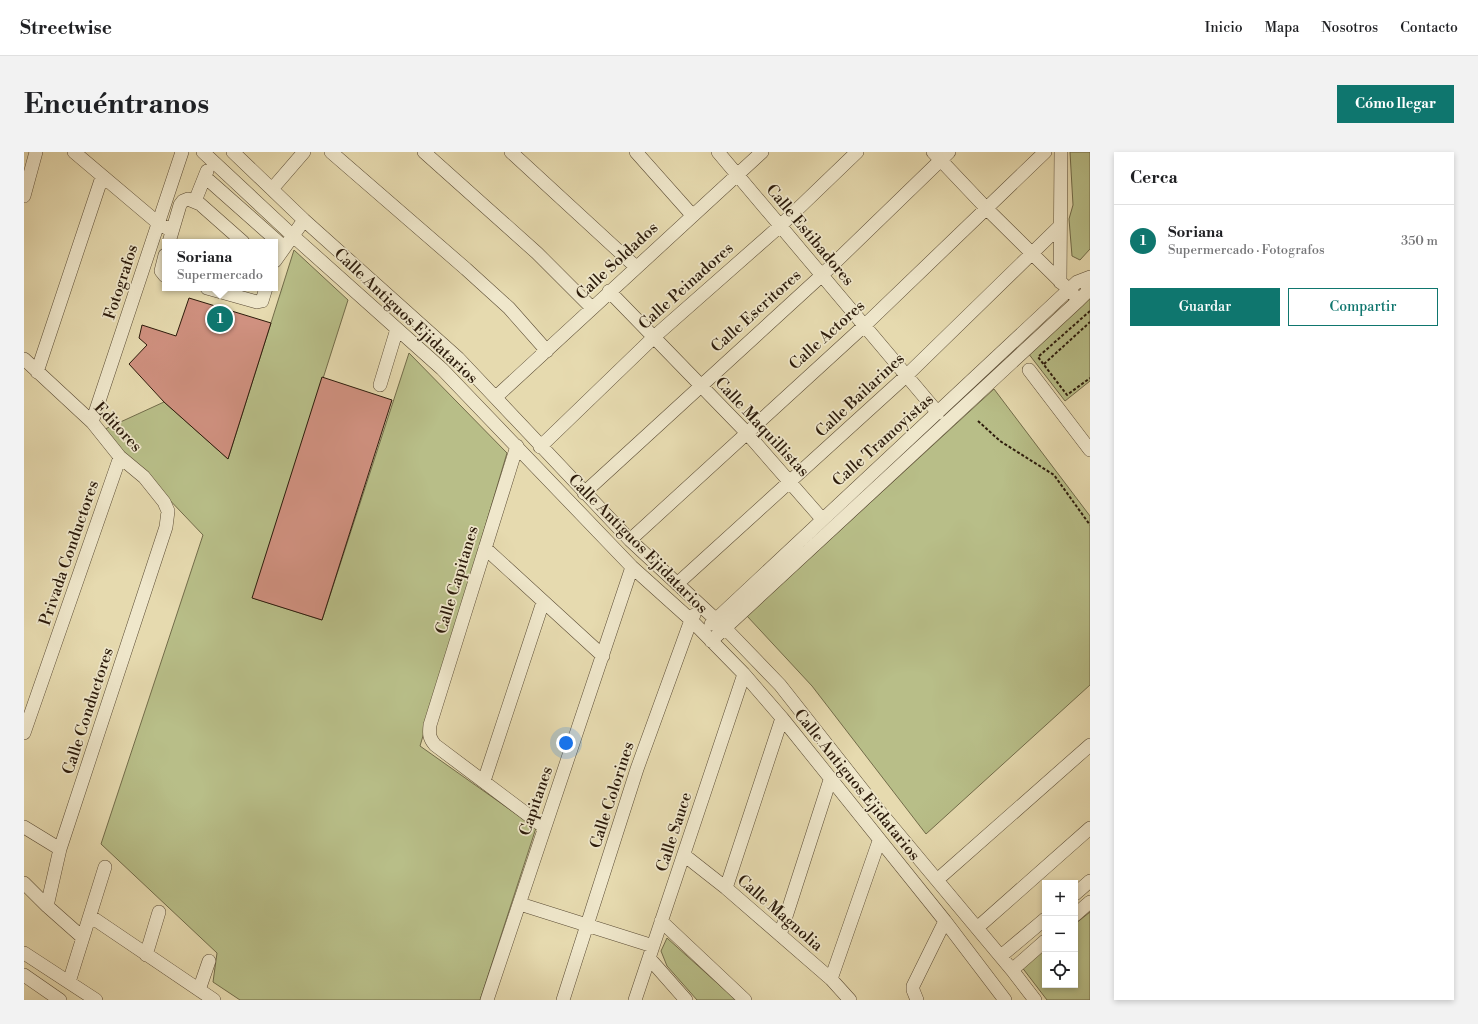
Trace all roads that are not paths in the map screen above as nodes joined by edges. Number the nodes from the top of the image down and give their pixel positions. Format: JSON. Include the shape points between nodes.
{"nodes":[{"id":1,"x":36,"y":152,"type":"edge"},
{"id":2,"x":74,"y":152,"type":"edge"},
{"id":3,"x":182,"y":152,"type":"edge"},
{"id":4,"x":304,"y":152,"type":"edge"},
{"id":5,"x":331,"y":152,"type":"edge"},
{"id":6,"x":424,"y":152,"type":"edge"},
{"id":7,"x":511,"y":152,"type":"edge"},
{"id":8,"x":636,"y":152,"type":"edge"},
{"id":9,"x":718,"y":152,"type":"edge"},
{"id":10,"x":762,"y":152,"type":"edge"},
{"id":11,"x":857,"y":152,"type":"edge"},
{"id":12,"x":1046,"y":152,"type":"edge"},
{"id":13,"x":1061,"y":152,"type":"edge"},
{"id":14,"x":239,"y":155,"type":"edge"},
{"id":15,"x":941,"y":155,"type":"edge"},
{"id":16,"x":208,"y":156,"type":"edge"},
{"id":17,"x":737,"y":176,"type":"junction"},
{"id":18,"x":102,"y":177,"type":"junction"},
{"id":19,"x":204,"y":177,"type":"junction"},
{"id":20,"x":272,"y":189,"type":"junction"},
{"id":21,"x":24,"y":196,"type":"edge"},
{"id":22,"x":195,"y":201,"type":"junction"},
{"id":23,"x":290,"y":206,"type":"junction"},
{"id":24,"x":987,"y":209,"type":"junction"},
{"id":25,"x":692,"y":216,"type":"junction"},
{"id":26,"x":304,"y":220,"type":"junction"},
{"id":27,"x":278,"y":222,"type":"junction"},
{"id":28,"x":158,"y":223,"type":"junction"},
{"id":29,"x":780,"y":226,"type":"junction"},
{"id":30,"x":1060,"y":226,"type":"junction"},
{"id":31,"x":269,"y":234,"type":"junction"},
{"id":32,"x":292,"y":235,"type":"junction"},
{"id":33,"x":170,"y":236,"type":"edge"},
{"id":34,"x":239,"y":239,"type":"edge"},
{"id":35,"x":275,"y":239,"type":"edge"},
{"id":36,"x":278,"y":242,"type":"edge"},
{"id":37,"x":284,"y":247,"type":"junction"},
{"id":38,"x":1032,"y":254,"type":"junction"},
{"id":39,"x":278,"y":256,"type":"edge"},
{"id":40,"x":636,"y":267,"type":"junction"},
{"id":41,"x":821,"y":276,"type":"junction"},
{"id":42,"x":1090,"y":277,"type":"edge"},
{"id":43,"x":1090,"y":284,"type":"edge"},
{"id":44,"x":1064,"y":286,"type":"junction"},
{"id":45,"x":218,"y":291,"type":"edge"},
{"id":46,"x":265,"y":291,"type":"edge"},
{"id":47,"x":609,"y":291,"type":"junction"},
{"id":48,"x":1079,"y":300,"type":"junction"},
{"id":49,"x":592,"y":308,"type":"junction"},
{"id":50,"x":864,"y":326,"type":"junction"},
{"id":51,"x":397,"y":329,"type":"junction"},
{"id":52,"x":654,"y":337,"type":"junction"},
{"id":53,"x":547,"y":351,"type":"junction"},
{"id":54,"x":24,"y":360,"type":"edge"},
{"id":55,"x":37,"y":372,"type":"junction"},
{"id":56,"x":1031,"y":372,"type":"road end"},
{"id":57,"x":906,"y":376,"type":"junction"},
{"id":58,"x":380,"y":385,"type":"dead end"},
{"id":59,"x":700,"y":385,"type":"junction"},
{"id":60,"x":496,"y":397,"type":"junction"},
{"id":61,"x":938,"y":413,"type":"junction"},
{"id":62,"x":92,"y":422,"type":"junction"},
{"id":63,"x":746,"y":432,"type":"junction"},
{"id":64,"x":517,"y":446,"type":"junction"},
{"id":65,"x":540,"y":447,"type":"junction"},
{"id":66,"x":1090,"y":450,"type":"edge"},
{"id":67,"x":120,"y":457,"type":"junction"},
{"id":68,"x":790,"y":483,"type":"junction"},
{"id":69,"x":584,"y":493,"type":"junction"},
{"id":70,"x":822,"y":519,"type":"junction"},
{"id":71,"x":166,"y":527,"type":"joint"},
{"id":72,"x":630,"y":540,"type":"junction"},
{"id":73,"x":485,"y":548,"type":"junction"},
{"id":74,"x":632,"y":567,"type":"junction"},
{"id":75,"x":678,"y":584,"type":"junction"},
{"id":76,"x":544,"y":602,"type":"junction"},
{"id":77,"x":701,"y":605,"type":"junction"},
{"id":78,"x":717,"y":619,"type":"junction"},
{"id":79,"x":691,"y":620,"type":"junction"},
{"id":80,"x":726,"y":629,"type":"junction"},
{"id":81,"x":702,"y":632,"type":"junction"},
{"id":82,"x":711,"y":641,"type":"junction"},
{"id":83,"x":602,"y":656,"type":"junction"},
{"id":84,"x":744,"y":674,"type":"junction"},
{"id":85,"x":782,"y":718,"type":"junction"},
{"id":86,"x":26,"y":731,"type":"edge"},
{"id":87,"x":1090,"y":745,"type":"edge"},
{"id":88,"x":830,"y":780,"type":"junction"},
{"id":89,"x":484,"y":781,"type":"junction"},
{"id":90,"x":24,"y":827,"type":"edge"},
{"id":91,"x":544,"y":827,"type":"junction"},
{"id":92,"x":1090,"y":828,"type":"edge"},
{"id":93,"x":879,"y":841,"type":"junction"},
{"id":94,"x":60,"y":849,"type":"junction"},
{"id":95,"x":684,"y":855,"type":"junction"},
{"id":96,"x":105,"y":867,"type":"dead end"},
{"id":97,"x":937,"y":880,"type":"junction"},
{"id":98,"x":1090,"y":881,"type":"edge"},
{"id":99,"x":24,"y":882,"type":"edge"},
{"id":100,"x":726,"y":888,"type":"junction"},
{"id":101,"x":1078,"y":891,"type":"edge"},
{"id":102,"x":1090,"y":902,"type":"edge"},
{"id":103,"x":520,"y":904,"type":"junction"},
{"id":104,"x":47,"y":906,"type":"junction"},
{"id":105,"x":159,"y":912,"type":"dead end"},
{"id":106,"x":1078,"y":912,"type":"edge"},
{"id":107,"x":90,"y":916,"type":"junction"},
{"id":108,"x":661,"y":921,"type":"junction"},
{"id":109,"x":945,"y":922,"type":"junction"},
{"id":110,"x":1042,"y":922,"type":"edge"},
{"id":111,"x":587,"y":926,"type":"junction"},
{"id":112,"x":977,"y":928,"type":"junction"},
{"id":113,"x":780,"y":935,"type":"junction"},
{"id":114,"x":82,"y":937,"type":"junction"},
{"id":115,"x":1042,"y":944,"type":"edge"},
{"id":116,"x":651,"y":952,"type":"junction"},
{"id":117,"x":24,"y":953,"type":"edge"},
{"id":118,"x":146,"y":955,"type":"junction"},
{"id":119,"x":1001,"y":956,"type":"junction"},
{"id":120,"x":210,"y":961,"type":"dead end"},
{"id":121,"x":1012,"y":970,"type":"junction"},
{"id":122,"x":24,"y":975,"type":"edge"},
{"id":123,"x":831,"y":979,"type":"junction"},
{"id":124,"x":69,"y":982,"type":"junction"},
{"id":125,"x":199,"y":990,"type":"junction"},
{"id":126,"x":60,"y":1000,"type":"edge"},
{"id":127,"x":96,"y":1000,"type":"edge"},
{"id":128,"x":214,"y":1000,"type":"edge"},
{"id":129,"x":487,"y":1000,"type":"edge"},
{"id":130,"x":563,"y":1000,"type":"edge"},
{"id":131,"x":635,"y":1000,"type":"edge"},
{"id":132,"x":686,"y":1000,"type":"edge"},
{"id":133,"x":746,"y":1000,"type":"edge"},
{"id":134,"x":850,"y":1000,"type":"edge"},
{"id":135,"x":917,"y":1000,"type":"edge"},
{"id":136,"x":1005,"y":1000,"type":"edge"},
{"id":137,"x":1035,"y":1000,"type":"edge"}],
"edges":[{"from":1,"to":21,"type":"street"},
{"from":2,"to":18,"type":"street"},
{"from":3,"to":28,"type":"street","name":"Fotografos"},
{"from":4,"to":20,"type":"street"},
{"from":5,"to":53,"type":"street","via":[[509,308]]},
{"from":6,"to":49,"type":"street","via":[[537,253]]},
{"from":7,"to":40,"type":"street"},
{"from":8,"to":25,"type":"street"},
{"from":9,"to":17,"type":"street","name":"Calle Estibadores"},
{"from":10,"to":17,"type":"street","name":"Calle Soldados"},
{"from":11,"to":29,"type":"street","name":"Calle Peinadores"},
{"from":12,"to":24,"type":"street","name":"Calle Actores"},
{"from":13,"to":30,"type":"street"},
{"from":14,"to":20,"type":"street","name":"Calle Antiguos Ejidatarios"},
{"from":15,"to":24,"type":"street"},
{"from":15,"to":41,"type":"street","name":"Calle Escritores"},
{"from":16,"to":19,"type":"street"},
{"from":16,"to":27,"type":"street","name":"Calle Antiguos Ejidatarios"},
{"from":17,"to":25,"type":"street","name":"Calle Soldados"},
{"from":17,"to":29,"type":"street","name":"Calle Estibadores"},
{"from":18,"to":28,"type":"street"},
{"from":18,"to":55,"type":"street"},
{"from":19,"to":22,"type":"street"},
{"from":19,"to":31,"type":"street"},
{"from":20,"to":23,"type":"street","name":"Calle Antiguos Ejidatarios"},
{"from":22,"to":33,"type":"street","via":[[188,199],[180,205]]},
{"from":22,"to":34,"type":"street"},
{"from":23,"to":26,"type":"street","name":"Calle Antiguos Ejidatarios"},
{"from":23,"to":27,"type":"street"},
{"from":24,"to":38,"type":"street"},
{"from":24,"to":50,"type":"street","name":"Calle Actores"},
{"from":25,"to":40,"type":"street","name":"Calle Soldados"},
{"from":26,"to":32,"type":"street"},
{"from":26,"to":60,"type":"street","name":"Calle Antiguos Ejidatarios","via":[[458,358]]},
{"from":27,"to":31,"type":"street"},
{"from":27,"to":32,"type":"street","name":"Calle Antiguos Ejidatarios"},
{"from":28,"to":33,"type":"street"},
{"from":28,"to":62,"type":"street","name":"Fotografos"},
{"from":29,"to":41,"type":"street","name":"Calle Estibadores"},
{"from":29,"to":52,"type":"street","name":"Calle Peinadores"},
{"from":30,"to":38,"type":"street","name":"Calle Bailarines"},
{"from":30,"to":44,"type":"street"},
{"from":31,"to":35,"type":"street"},
{"from":32,"to":37,"type":"street"},
{"from":32,"to":51,"type":"street","name":"Calle Antiguos Ejidatarios"},
{"from":36,"to":37,"type":"street"},
{"from":37,"to":39,"type":"street"},
{"from":38,"to":44,"type":"street"},
{"from":38,"to":57,"type":"street","name":"Calle Bailarines"},
{"from":40,"to":47,"type":"street","name":"Calle Soldados"},
{"from":41,"to":50,"type":"street","name":"Calle Estibadores"},
{"from":41,"to":59,"type":"street","name":"Calle Escritores"},
{"from":42,"to":44,"type":"street","name":"Calle Tramoyistas"},
{"from":43,"to":48,"type":"street","name":"Calle Tramoyistas"},
{"from":44,"to":48,"type":"street"},
{"from":44,"to":61,"type":"street","name":"Calle Tramoyistas"},
{"from":45,"to":46,"type":"street","via":[[257,302],[262,301]]},
{"from":47,"to":49,"type":"street","name":"Calle Soldados"},
{"from":47,"to":52,"type":"street","name":"Calle Maquillistas"},
{"from":48,"to":80,"type":"street","name":"Calle Tramoyistas"},
{"from":49,"to":53,"type":"street","name":"Calle Soldados"},
{"from":50,"to":57,"type":"street","name":"Calle Estibadores"},
{"from":50,"to":63,"type":"street","name":"Calle Actores"},
{"from":51,"to":58,"type":"street"},
{"from":51,"to":64,"type":"street","name":"Calle Antiguos Ejidatarios","via":[[442,369]]},
{"from":52,"to":59,"type":"street","name":"Calle Maquillistas"},
{"from":52,"to":65,"type":"street","name":"Calle Peinadores"},
{"from":53,"to":60,"type":"street","name":"Calle Soldados"},
{"from":54,"to":55,"type":"street","name":"Editores"},
{"from":55,"to":62,"type":"street","name":"Editores"},
{"from":56,"to":66,"type":"street"},
{"from":57,"to":61,"type":"street","name":"Calle Estibadores"},
{"from":57,"to":68,"type":"street","name":"Calle Bailarines"},
{"from":59,"to":63,"type":"street","name":"Calle Maquillistas"},
{"from":59,"to":69,"type":"street","name":"Calle Escritores"},
{"from":60,"to":65,"type":"street","name":"Calle Antiguos Ejidatarios"},
{"from":61,"to":70,"type":"street","name":"Calle Tramoyistas"},
{"from":62,"to":67,"type":"street","name":"Editores"},
{"from":63,"to":68,"type":"street","name":"Calle Maquillistas"},
{"from":63,"to":72,"type":"street","name":"Calle Actores"},
{"from":64,"to":73,"type":"street","name":"Calle Capitanes"},
{"from":64,"to":74,"type":"street","name":"Calle Antiguos Ejidatarios"},
{"from":65,"to":69,"type":"street","name":"Calle Antiguos Ejidatarios"},
{"from":67,"to":71,"type":"street","name":"Editores","via":[[144,477],[164,502],[168,511]]},
{"from":67,"to":86,"type":"street","name":"Privada Conductores"},
{"from":68,"to":70,"type":"street","name":"Calle Maquillistas"},
{"from":68,"to":75,"type":"street","name":"Calle Bailarines"},
{"from":69,"to":72,"type":"street","name":"Calle Antiguos Ejidatarios"},
{"from":70,"to":78,"type":"street","name":"Calle Tramoyistas"},
{"from":71,"to":94,"type":"street","name":"Calle Conductores"},
{"from":72,"to":75,"type":"street","name":"Calle Antiguos Ejidatarios"},
{"from":73,"to":76,"type":"street"},
{"from":73,"to":89,"type":"street","name":"Calle Capitanes","via":[[430,725],[430,740]]},
{"from":74,"to":79,"type":"street","name":"Calle Antiguos Ejidatarios"},
{"from":74,"to":83,"type":"street","name":"Capitanes"},
{"from":75,"to":77,"type":"street","name":"Calle Antiguos Ejidatarios"},
{"from":76,"to":83,"type":"street"},
{"from":76,"to":89,"type":"street"},
{"from":77,"to":78,"type":"street","name":"Calle Antiguos Ejidatarios"},
{"from":77,"to":79,"type":"street","name":"Calle Colorines"},
{"from":78,"to":80,"type":"street","name":"Calle Antiguos Ejidatarios"},
{"from":78,"to":81,"type":"street","name":"Calle Tramoyistas"},
{"from":79,"to":81,"type":"street","name":"Calle Antiguos Ejidatarios"},
{"from":79,"to":111,"type":"street","name":"Calle Colorines","via":[[637,769]]},
{"from":80,"to":82,"type":"street","name":"Calle Tramoyistas"},
{"from":80,"to":97,"type":"street","name":"Calle Antiguos Ejidatarios","via":[[780,685]]},
{"from":81,"to":82,"type":"street","name":"Calle Antiguos Ejidatarios"},
{"from":82,"to":84,"type":"street","name":"Calle Antiguos Ejidatarios"},
{"from":83,"to":91,"type":"street","name":"Capitanes"},
{"from":84,"to":85,"type":"street","name":"Calle Antiguos Ejidatarios"},
{"from":84,"to":95,"type":"street","name":"Calle Sauce"},
{"from":85,"to":88,"type":"street","name":"Calle Antiguos Ejidatarios"},
{"from":85,"to":100,"type":"street"},
{"from":87,"to":97,"type":"street"},
{"from":88,"to":93,"type":"street","name":"Calle Antiguos Ejidatarios"},
{"from":88,"to":113,"type":"street"},
{"from":89,"to":91,"type":"street"},
{"from":90,"to":94,"type":"street"},
{"from":91,"to":103,"type":"street","name":"Capitanes"},
{"from":92,"to":112,"type":"street"},
{"from":93,"to":109,"type":"street","name":"Calle Antiguos Ejidatarios"},
{"from":93,"to":123,"type":"street"},
{"from":94,"to":104,"type":"street","name":"Calle Conductores"},
{"from":95,"to":100,"type":"street","name":"Calle Magnolia"},
{"from":95,"to":108,"type":"street","name":"Calle Sauce"},
{"from":96,"to":107,"type":"street"},
{"from":97,"to":112,"type":"street","name":"Calle Antiguos Ejidatarios"},
{"from":98,"to":101,"type":"street"},
{"from":99,"to":104,"type":"street"},
{"from":100,"to":113,"type":"street","name":"Calle Magnolia"},
{"from":102,"to":106,"type":"street"},
{"from":103,"to":111,"type":"street"},
{"from":103,"to":129,"type":"street","name":"Capitanes"},
{"from":104,"to":114,"type":"street"},
{"from":105,"to":118,"type":"street"},
{"from":107,"to":114,"type":"street"},
{"from":107,"to":118,"type":"street"},
{"from":108,"to":116,"type":"street","name":"Calle Sauce"},
{"from":108,"to":133,"type":"street"},
{"from":109,"to":135,"type":"street","via":[[914,986]]},
{"from":109,"to":136,"type":"street","name":"Calle Antiguos Ejidatarios"},
{"from":110,"to":119,"type":"street"},
{"from":111,"to":116,"type":"street"},
{"from":111,"to":130,"type":"street","name":"Calle Colorines"},
{"from":112,"to":119,"type":"street","name":"Calle Antiguos Ejidatarios"},
{"from":113,"to":123,"type":"street","name":"Calle Magnolia"},
{"from":114,"to":124,"type":"street"},
{"from":115,"to":121,"type":"street"},
{"from":116,"to":131,"type":"street","name":"Calle Sauce"},
{"from":116,"to":132,"type":"street"},
{"from":117,"to":124,"type":"street"},
{"from":118,"to":125,"type":"street"},
{"from":119,"to":121,"type":"street","name":"Calle Antiguos Ejidatarios"},
{"from":120,"to":125,"type":"street"},
{"from":121,"to":137,"type":"street","name":"Calle Antiguos Ejidatarios"},
{"from":122,"to":126,"type":"street"},
{"from":123,"to":134,"type":"street","name":"Calle Magnolia"},
{"from":124,"to":127,"type":"street"},
{"from":125,"to":128,"type":"street"}]}
